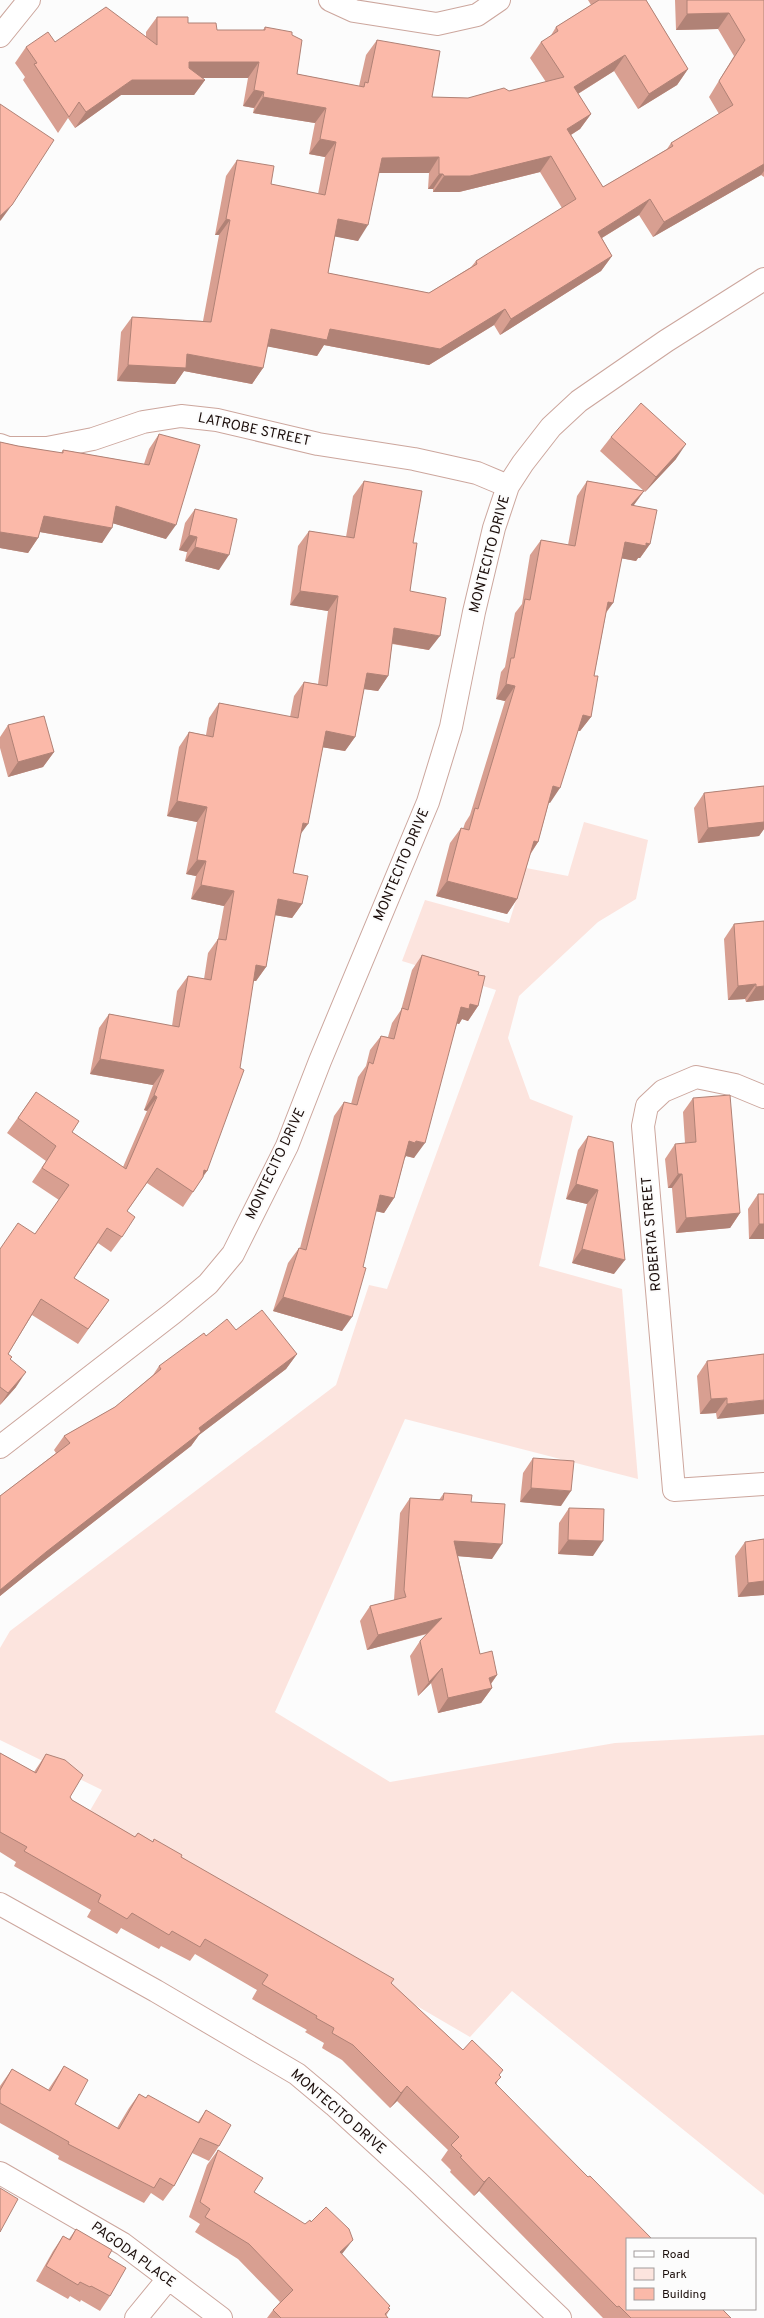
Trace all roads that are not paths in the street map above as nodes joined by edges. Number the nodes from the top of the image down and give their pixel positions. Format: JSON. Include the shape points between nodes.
{"nodes":[{"id":1,"x":29,"y":0,"type":"edge"},
{"id":2,"x":330,"y":0,"type":"edge"},
{"id":3,"x":499,"y":0,"type":"edge"},
{"id":4,"x":0,"y":36,"type":"edge"},
{"id":5,"x":764,"y":279,"type":"edge"},
{"id":6,"x":0,"y":445,"type":"edge"},
{"id":7,"x":508,"y":486,"type":"junction"},
{"id":8,"x":764,"y":1097,"type":"edge"},
{"id":9,"x":0,"y":1447,"type":"edge"},
{"id":10,"x":764,"y":1484,"type":"edge"},
{"id":11,"x":0,"y":1904,"type":"edge"},
{"id":12,"x":0,"y":2173,"type":"edge"},
{"id":13,"x":168,"y":2279,"type":"junction"},
{"id":14,"x":136,"y":2318,"type":"edge"},
{"id":15,"x":221,"y":2318,"type":"edge"},
{"id":16,"x":560,"y":2318,"type":"edge"}],
"edges":[{"from":1,"to":4,"type":"street"},
{"from":2,"to":3,"type":"street","via":[[354,11],[437,24],[477,15]]},
{"from":5,"to":7,"type":"street","name":"MONTECITO DRIVE","via":[[666,341],[579,401],[551,427]]},
{"from":6,"to":7,"type":"street","name":"LATROBE STREET","via":[[8,448],[47,448],[93,439],[143,422],[181,416],[216,420],[318,444],[414,459],[477,474]]},
{"from":7,"to":9,"type":"street","name":"MONTECITO DRIVE","via":[[485,562],[451,727],[428,802],[287,1146],[233,1254],[208,1284],[173,1313]]},
{"from":8,"to":10,"type":"street","name":"ROBERTA STREET","via":[[735,1085],[696,1077],[663,1091],[647,1106],[643,1126],[674,1490]]},
{"from":11,"to":16,"type":"street","name":"MONTECITO DRIVE","via":[[297,2074],[412,2177]]},
{"from":12,"to":13,"type":"street","name":"PAGODA PLACE","via":[[122,2244]]},
{"from":13,"to":14,"type":"street"},
{"from":13,"to":15,"type":"street","name":"PAGODA PLACE"}]}
